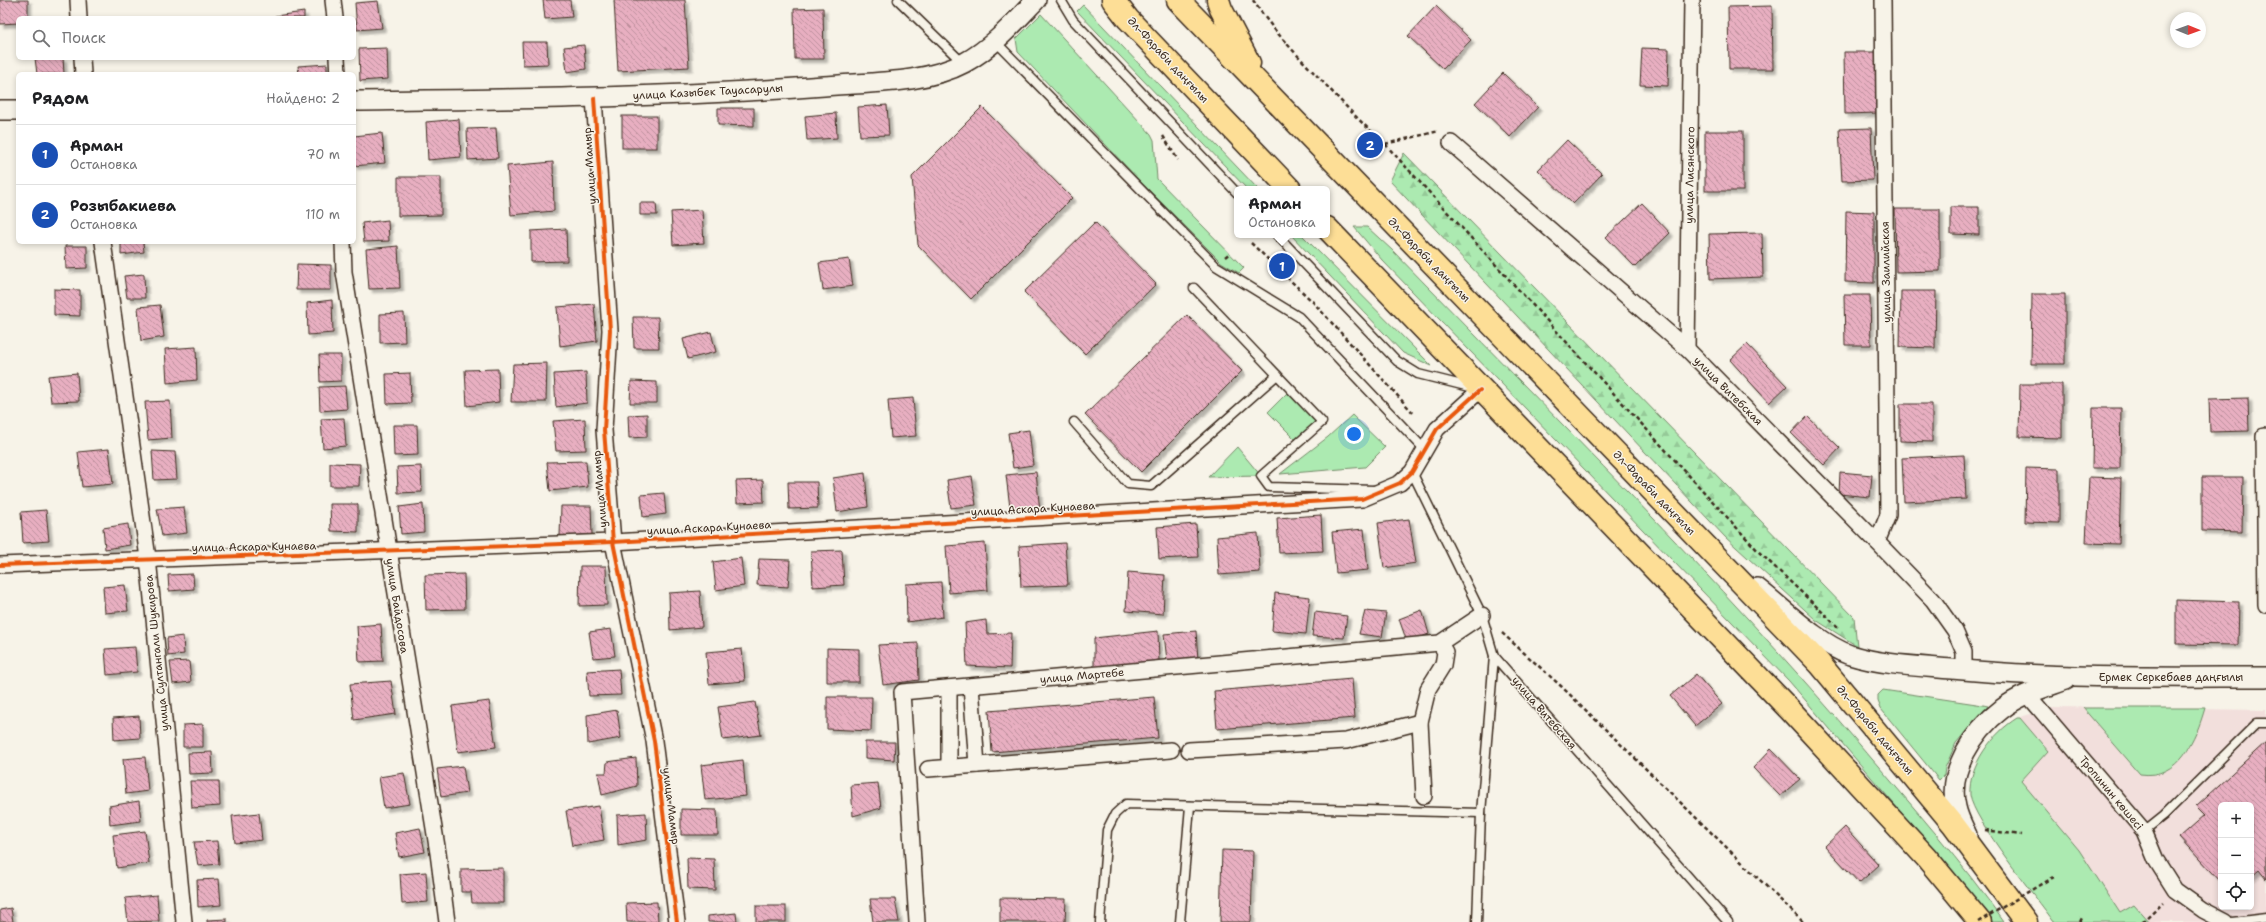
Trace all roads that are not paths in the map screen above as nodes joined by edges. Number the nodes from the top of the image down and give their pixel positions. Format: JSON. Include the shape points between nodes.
{"nodes":[{"id":1,"x":78,"y":0,"type":"edge"},
{"id":2,"x":333,"y":0,"type":"edge"},
{"id":3,"x":898,"y":0,"type":"edge"},
{"id":4,"x":1036,"y":0,"type":"edge"},
{"id":5,"x":1062,"y":0,"type":"edge"},
{"id":6,"x":1104,"y":0,"type":"edge"},
{"id":7,"x":1113,"y":0,"type":"edge"},
{"id":8,"x":1178,"y":0,"type":"edge"},
{"id":9,"x":1218,"y":0,"type":"edge"},
{"id":10,"x":1692,"y":0,"type":"edge"},
{"id":11,"x":1882,"y":0,"type":"edge"},
{"id":12,"x":79,"y":16,"type":"edge"},
{"id":13,"x":334,"y":16,"type":"edge"},
{"id":14,"x":1128,"y":19,"type":"junction"},
{"id":15,"x":995,"y":41,"type":"junction"},
{"id":16,"x":82,"y":60,"type":"edge"},
{"id":17,"x":337,"y":60,"type":"edge"},
{"id":18,"x":964,"y":64,"type":"junction"},
{"id":19,"x":83,"y":72,"type":"edge"},
{"id":20,"x":338,"y":72,"type":"edge"},
{"id":21,"x":1260,"y":83,"type":"junction"},
{"id":22,"x":594,"y":98,"type":"junction"},
{"id":23,"x":356,"y":101,"type":"edge"},
{"id":24,"x":0,"y":110,"type":"edge"},
{"id":25,"x":16,"y":110,"type":"edge"},
{"id":26,"x":1451,"y":143,"type":"road end"},
{"id":27,"x":1287,"y":186,"type":"edge"},
{"id":28,"x":1234,"y":190,"type":"edge"},
{"id":29,"x":1330,"y":231,"type":"edge"},
{"id":30,"x":1280,"y":238,"type":"edge"},
{"id":31,"x":104,"y":244,"type":"edge"},
{"id":32,"x":343,"y":244,"type":"edge"},
{"id":33,"x":1194,"y":288,"type":"dead end"},
{"id":34,"x":1687,"y":349,"type":"junction"},
{"id":35,"x":1277,"y":375,"type":"junction"},
{"id":36,"x":1480,"y":390,"type":"junction"},
{"id":37,"x":1074,"y":422,"type":"dead end"},
{"id":38,"x":2264,"y":436,"type":"dead end"},
{"id":39,"x":1425,"y":450,"type":"junction"},
{"id":40,"x":1412,"y":472,"type":"junction"},
{"id":41,"x":1382,"y":491,"type":"junction"},
{"id":42,"x":614,"y":542,"type":"junction"},
{"id":43,"x":1877,"y":542,"type":"junction"},
{"id":44,"x":1704,"y":546,"type":"junction"},
{"id":45,"x":388,"y":552,"type":"junction"},
{"id":46,"x":148,"y":558,"type":"junction"},
{"id":47,"x":0,"y":565,"type":"edge"},
{"id":48,"x":2266,"y":605,"type":"edge"},
{"id":49,"x":1482,"y":615,"type":"junction"},
{"id":50,"x":1440,"y":644,"type":"junction"},
{"id":51,"x":1494,"y":656,"type":"junction"},
{"id":52,"x":1964,"y":670,"type":"junction"},
{"id":53,"x":2075,"y":677,"type":"junction"},
{"id":54,"x":2266,"y":677,"type":"edge"},
{"id":55,"x":971,"y":686,"type":"junction"},
{"id":56,"x":949,"y":688,"type":"junction"},
{"id":57,"x":2027,"y":694,"type":"junction"},
{"id":58,"x":1420,"y":722,"type":"junction"},
{"id":59,"x":2266,"y":723,"type":"edge"},
{"id":60,"x":1171,"y":750,"type":"dead end"},
{"id":61,"x":1189,"y":750,"type":"dead end"},
{"id":62,"x":977,"y":765,"type":"junction"},
{"id":63,"x":949,"y":767,"type":"junction"},
{"id":64,"x":928,"y":769,"type":"dead end"},
{"id":65,"x":1424,"y":796,"type":"dead end"},
{"id":66,"x":1190,"y":806,"type":"junction"},
{"id":67,"x":1481,"y":813,"type":"junction"},
{"id":68,"x":2144,"y":831,"type":"junction"},
{"id":69,"x":1980,"y":859,"type":"junction"},
{"id":70,"x":2266,"y":918,"type":"edge"},
{"id":71,"x":184,"y":922,"type":"edge"},
{"id":72,"x":447,"y":922,"type":"edge"},
{"id":73,"x":677,"y":922,"type":"edge"},
{"id":74,"x":917,"y":922,"type":"edge"},
{"id":75,"x":1100,"y":922,"type":"edge"},
{"id":76,"x":1180,"y":922,"type":"edge"},
{"id":77,"x":1477,"y":922,"type":"edge"},
{"id":78,"x":1728,"y":922,"type":"edge"},
{"id":79,"x":1979,"y":922,"type":"edge"},
{"id":80,"x":2026,"y":922,"type":"edge"},
{"id":81,"x":2226,"y":922,"type":"edge"},
{"id":82,"x":2233,"y":922,"type":"edge"}],
"edges":[{"from":1,"to":12,"type":"street"},
{"from":2,"to":13,"type":"street"},
{"from":3,"to":18,"type":"lane"},
{"from":4,"to":15,"type":"street","name":"улица Казыбек Тауасарулы"},
{"from":5,"to":28,"type":"lane","via":[[1073,20]]},
{"from":6,"to":14,"type":"street"},
{"from":7,"to":14,"type":"main road","name":"Әл-Фараби даңғылы"},
{"from":8,"to":21,"type":"main road","name":"Әл-Фараби даңғылы"},
{"from":9,"to":21,"type":"main road"},
{"from":10,"to":34,"type":"street","name":"улица Лисянского"},
{"from":11,"to":43,"type":"street","name":"улица Заилийская","via":[[1888,515]]},
{"from":14,"to":27,"type":"main road","name":"Әл-Фараби даңғылы"},
{"from":15,"to":18,"type":"street","name":"улица Казыбек Тауасарулы"},
{"from":15,"to":39,"type":"lane","via":[[1216,266],[1299,317]]},
{"from":16,"to":19,"type":"street"},
{"from":17,"to":20,"type":"street"},
{"from":18,"to":22,"type":"street","name":"улица Казыбек Тауасарулы","via":[[914,79]]},
{"from":21,"to":44,"type":"main road","name":"Әл-Фараби даңғылы"},
{"from":22,"to":23,"type":"street","name":"улица Казыбек Тауасарулы"},
{"from":22,"to":42,"type":"street","name":"улица Мамыр","via":[[610,330],[604,430]]},
{"from":24,"to":25,"type":"street"},
{"from":26,"to":34,"type":"street","name":"улица Витебская"},
{"from":29,"to":36,"type":"main road"},
{"from":30,"to":36,"type":"lane","via":[[1397,361],[1418,374]]},
{"from":31,"to":46,"type":"street","name":"улица Султангали Шукирова"},
{"from":32,"to":45,"type":"street","name":"улица Байдосова","via":[[344,272]]},
{"from":33,"to":35,"type":"lane"},
{"from":34,"to":43,"type":"street","name":"улица Витебская"},
{"from":35,"to":37,"type":"lane","via":[[1151,486],[1128,484]]},
{"from":35,"to":41,"type":"lane","via":[[1322,422],[1261,476],[1269,487]]},
{"from":36,"to":39,"type":"street","via":[[1437,429]]},
{"from":36,"to":79,"type":"main road","via":[[1791,711],[1926,857]]},
{"from":38,"to":48,"type":"street"},
{"from":39,"to":40,"type":"street"},
{"from":40,"to":41,"type":"street","name":"улица Аскара Кунаева","via":[[1400,483]]},
{"from":40,"to":49,"type":"lane","name":"улица Витебская"},
{"from":41,"to":42,"type":"street","name":"улица Аскара Кунаева","via":[[1362,499]]},
{"from":42,"to":45,"type":"street","name":"улица Аскара Кунаева"},
{"from":42,"to":73,"type":"street","name":"улица Мамыр","via":[[654,741]]},
{"from":43,"to":52,"type":"street","name":"улица Витебская","via":[[1933,600],[1955,631],[1964,652]]},
{"from":44,"to":52,"type":"street","name":"Ермек Серкебаев даңғылы","via":[[1824,641],[1849,654],[1895,663]]},
{"from":44,"to":69,"type":"main road","name":"Әл-Фараби даңғылы","via":[[1820,664]]},
{"from":45,"to":46,"type":"street","name":"улица Аскара Кунаева"},
{"from":45,"to":72,"type":"street","name":"улица Байдосова"},
{"from":46,"to":47,"type":"street","name":"улица Аскара Кунаева"},
{"from":46,"to":71,"type":"street","name":"улица Султангали Шукирова"},
{"from":49,"to":50,"type":"street","name":"улица Мартебе"},
{"from":49,"to":51,"type":"lane","name":"улица Витебская"},
{"from":50,"to":55,"type":"street","name":"улица Мартебе"},
{"from":50,"to":58,"type":"street","via":[[1445,652],[1443,665],[1428,689]]},
{"from":51,"to":67,"type":"lane"},
{"from":51,"to":78,"type":"lane","name":"улица Витебская"},
{"from":52,"to":53,"type":"street","name":"Ермек Серкебаев даңғылы"},
{"from":53,"to":54,"type":"street","name":"Ермек Серкебаев даңғылы"},
{"from":53,"to":57,"type":"street"},
{"from":55,"to":56,"type":"street","name":"улица Мартебе"},
{"from":55,"to":62,"type":"street"},
{"from":56,"to":63,"type":"street"},
{"from":56,"to":74,"type":"street","name":"улица Мартебе","via":[[902,692]]},
{"from":57,"to":68,"type":"street","name":"Тропинин көшесі"},
{"from":57,"to":69,"type":"street","via":[[2002,708],[1982,726],[1964,755],[1958,771],[1954,790],[1955,806]]},
{"from":58,"to":61,"type":"street","via":[[1346,741]]},
{"from":58,"to":65,"type":"street"},
{"from":59,"to":68,"type":"lane","via":[[2257,723],[2164,815]]},
{"from":60,"to":62,"type":"street"},
{"from":62,"to":63,"type":"street"},
{"from":63,"to":64,"type":"street"},
{"from":66,"to":67,"type":"lane"},
{"from":66,"to":75,"type":"lane","via":[[1126,804],[1115,814],[1107,830]]},
{"from":66,"to":76,"type":"lane"},
{"from":67,"to":77,"type":"lane"},
{"from":68,"to":81,"type":"street","name":"Тропинин көшесі","via":[[2156,860],[2175,890],[2203,910]]},
{"from":69,"to":80,"type":"main road","name":"Әл-Фараби даңғылы"},
{"from":70,"to":82,"type":"lane"}]}
